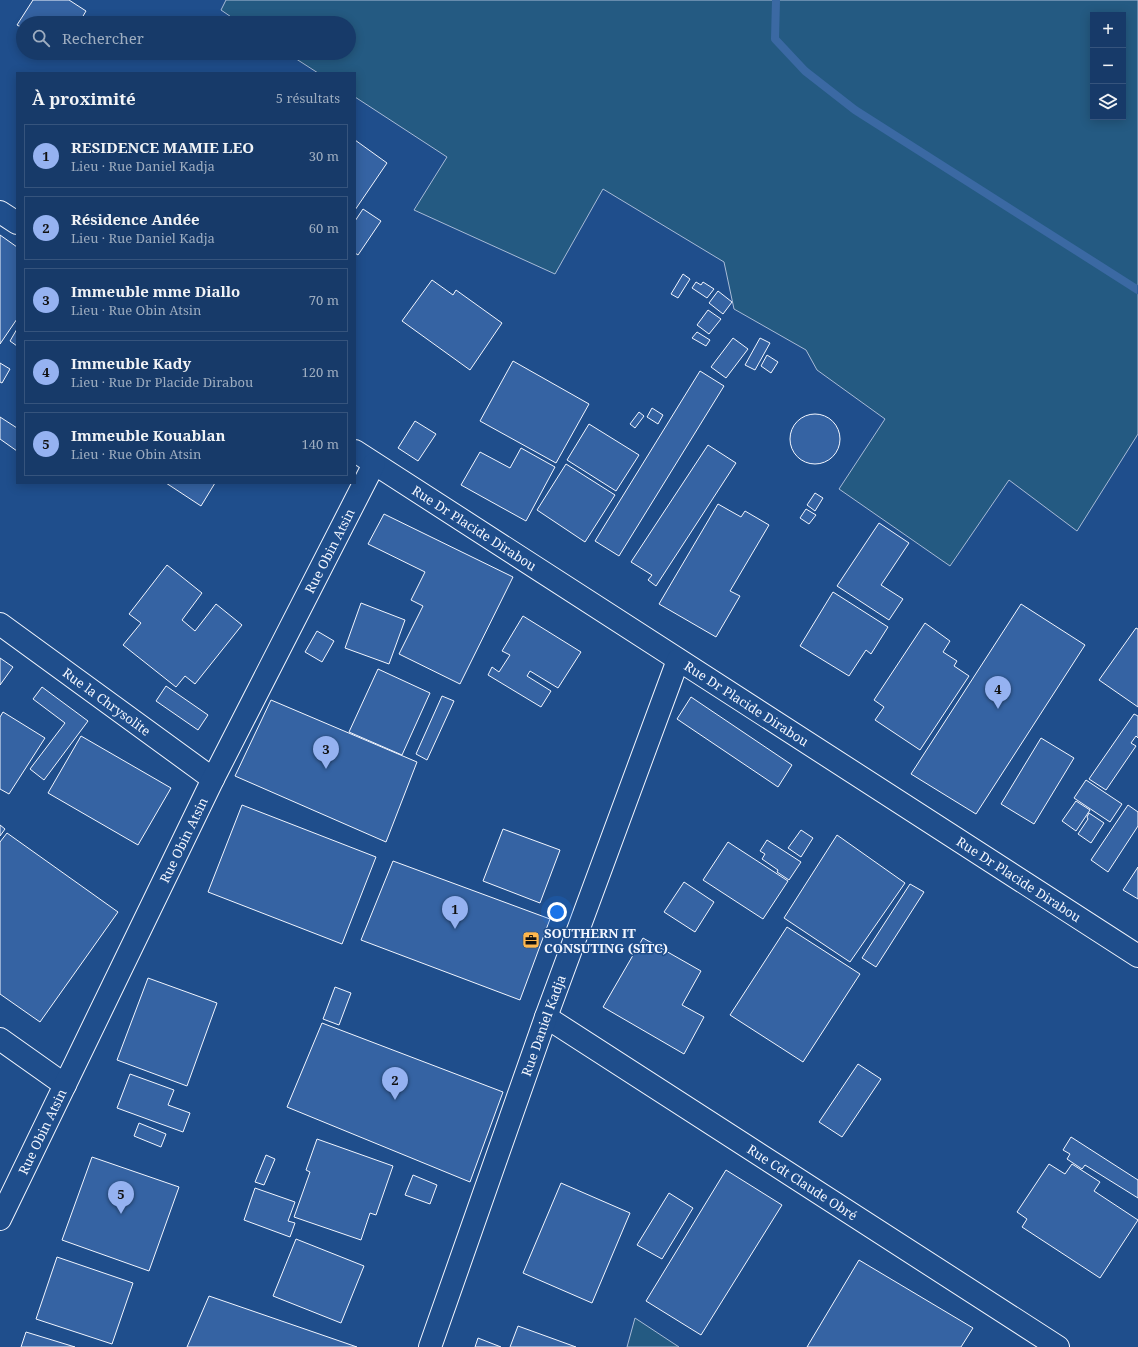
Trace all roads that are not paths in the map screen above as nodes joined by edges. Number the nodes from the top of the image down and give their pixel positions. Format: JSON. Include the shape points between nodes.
{"nodes":[{"id":1,"x":0,"y":212,"type":"edge"},
{"id":2,"x":16,"y":222,"type":"edge"},
{"id":3,"x":356,"y":452,"type":"edge"},
{"id":4,"x":374,"y":464,"type":"junction"},
{"id":5,"x":0,"y":624,"type":"edge"},
{"id":6,"x":678,"y":660,"type":"junction"},
{"id":7,"x":213,"y":779,"type":"junction"},
{"id":8,"x":1138,"y":956,"type":"edge"},
{"id":9,"x":546,"y":1018,"type":"junction"},
{"id":10,"x":0,"y":1039,"type":"edge"},
{"id":11,"x":65,"y":1085,"type":"junction"},
{"id":12,"x":0,"y":1219,"type":"edge"},
{"id":13,"x":430,"y":1347,"type":"edge"},
{"id":14,"x":1058,"y":1347,"type":"edge"}],
"edges":[{"from":1,"to":2,"type":"street"},
{"from":3,"to":4,"type":"street","name":"Rue Dr Placide Dirabou"},
{"from":4,"to":6,"type":"street","name":"Rue Dr Placide Dirabou"},
{"from":4,"to":7,"type":"street","name":"Rue Obin Atsin"},
{"from":5,"to":7,"type":"street","name":"Rue la Chrysolite"},
{"from":6,"to":8,"type":"street","name":"Rue Dr Placide Dirabou"},
{"from":6,"to":9,"type":"street","name":"Rue Daniel Kadja"},
{"from":7,"to":11,"type":"street","name":"Rue Obin Atsin"},
{"from":9,"to":13,"type":"street","name":"Rue Daniel Kadja"},
{"from":9,"to":14,"type":"street","name":"Rue Cdt Claude Obré"},
{"from":10,"to":11,"type":"street"},
{"from":11,"to":12,"type":"street","name":"Rue Obin Atsin"}]}
